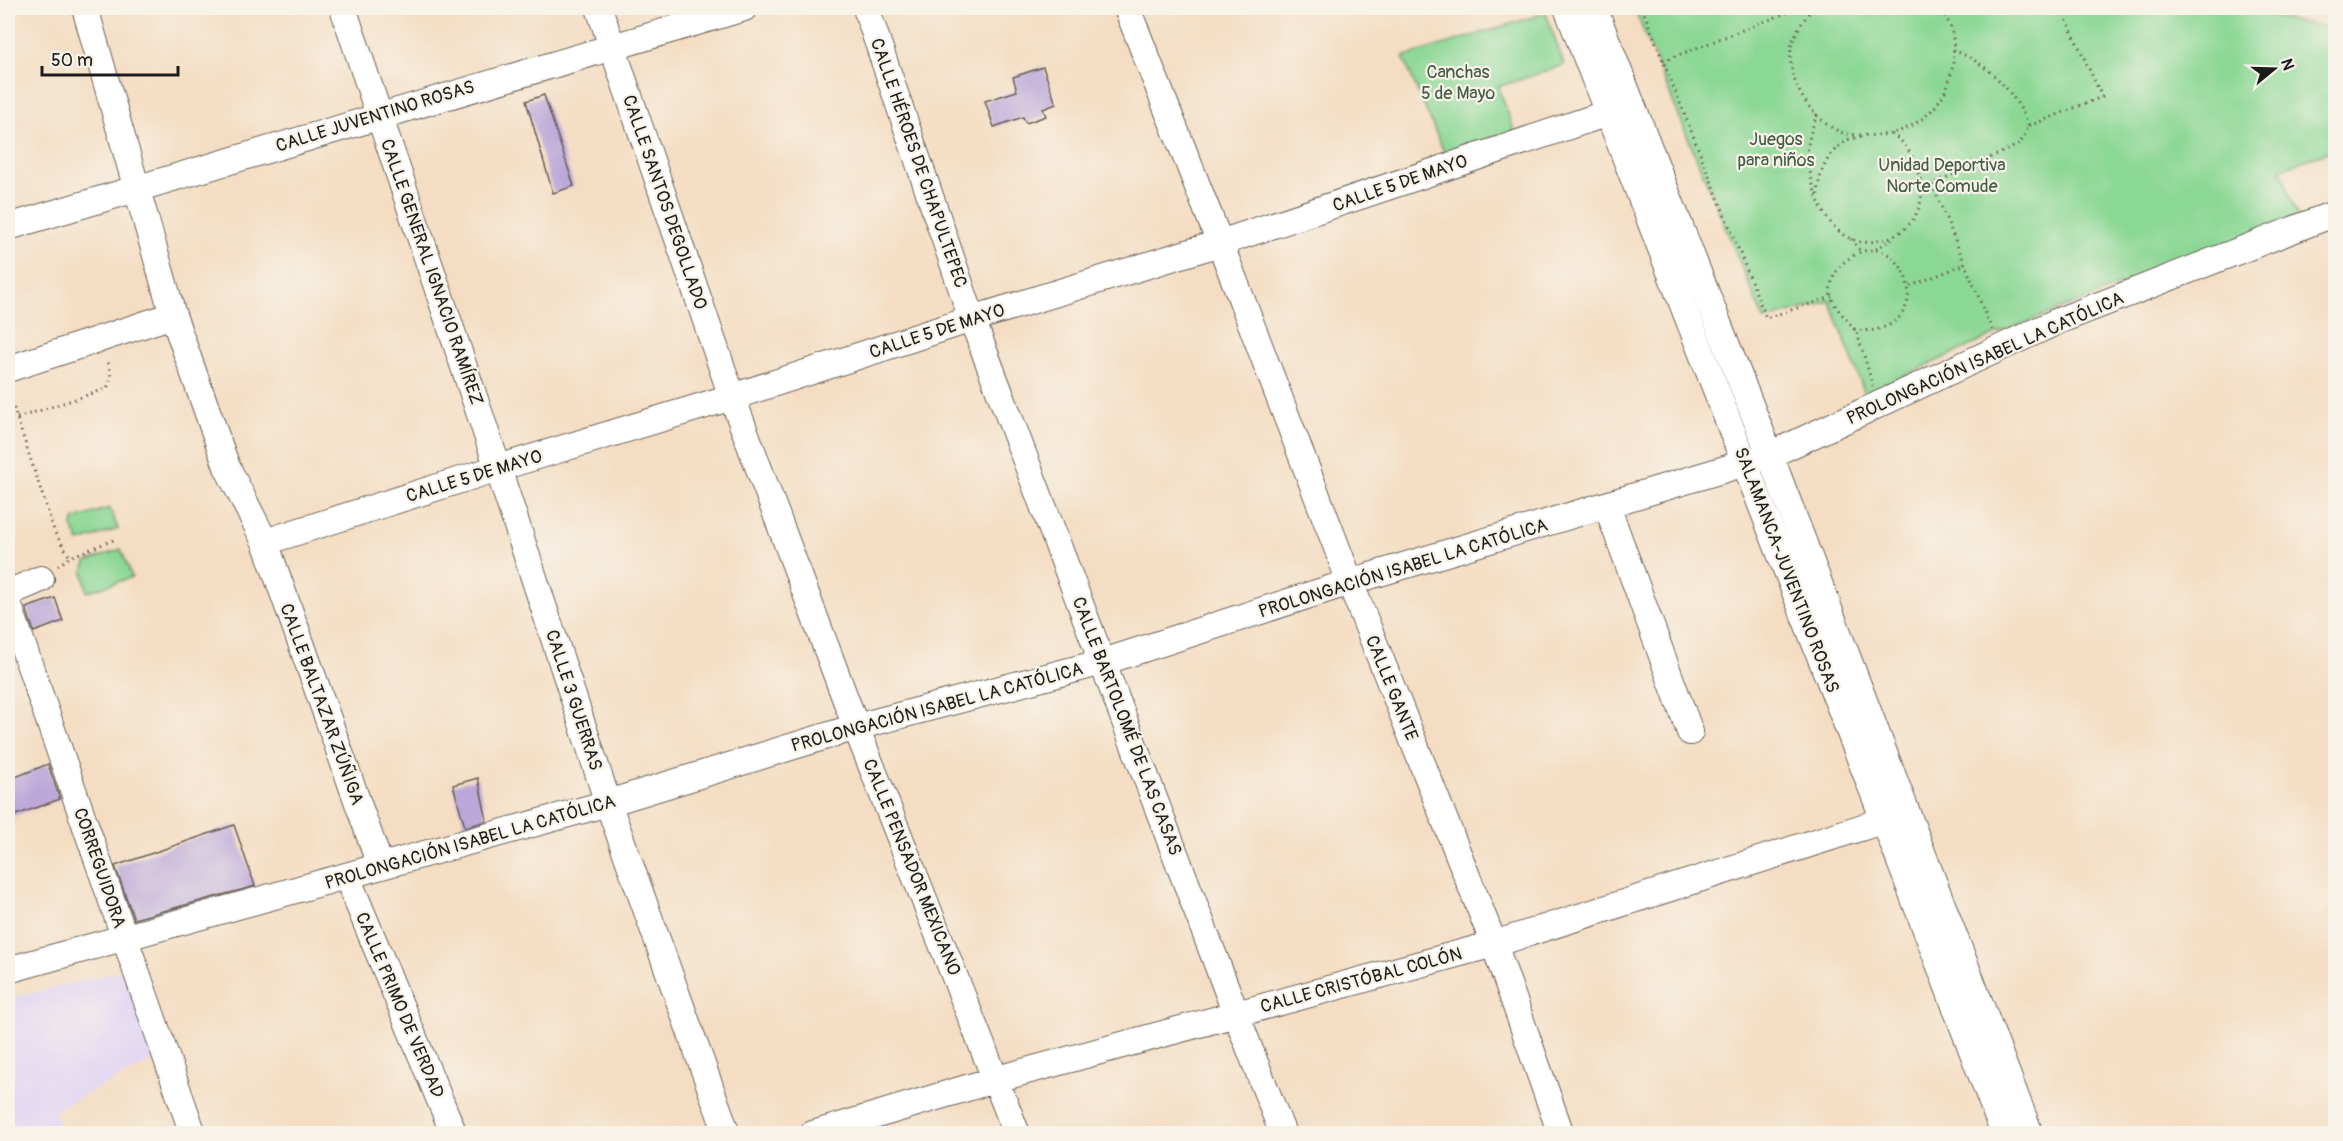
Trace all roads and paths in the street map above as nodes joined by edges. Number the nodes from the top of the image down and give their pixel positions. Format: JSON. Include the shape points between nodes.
{"nodes":[{"id":1,"x":86,"y":8,"type":"edge"},
{"id":2,"x":343,"y":8,"type":"edge"},
{"id":3,"x":599,"y":8,"type":"edge"},
{"id":4,"x":744,"y":8,"type":"edge"},
{"id":5,"x":866,"y":8,"type":"edge"},
{"id":6,"x":1127,"y":8,"type":"edge"},
{"id":7,"x":1567,"y":8,"type":"edge"},
{"id":8,"x":1594,"y":8,"type":"edge"},
{"id":9,"x":1641,"y":8,"type":"edge"},
{"id":10,"x":1799,"y":8,"type":"edge"},
{"id":11,"x":1812,"y":8,"type":"edge"},
{"id":12,"x":1940,"y":8,"type":"edge"},
{"id":13,"x":2061,"y":8,"type":"edge"},
{"id":14,"x":612,"y":46,"type":"junction"},
{"id":15,"x":1953,"y":51,"type":"junction"},
{"id":16,"x":1663,"y":61,"type":"junction"},
{"id":17,"x":1608,"y":113,"type":"junction"},
{"id":18,"x":1817,"y":114,"type":"junction"},
{"id":19,"x":379,"y":115,"type":"junction"},
{"id":20,"x":2029,"y":126,"type":"junction"},
{"id":21,"x":1891,"y":134,"type":"junction"},
{"id":22,"x":1869,"y":136,"type":"junction"},
{"id":23,"x":1932,"y":184,"type":"junction"},
{"id":24,"x":1921,"y":186,"type":"junction"},
{"id":25,"x":138,"y":187,"type":"junction"},
{"id":26,"x":1818,"y":199,"type":"junction"},
{"id":27,"x":2336,"y":213,"type":"edge"},
{"id":28,"x":8,"y":227,"type":"edge"},
{"id":29,"x":1895,"y":236,"type":"junction"},
{"id":30,"x":1850,"y":238,"type":"junction"},
{"id":31,"x":1220,"y":243,"type":"junction"},
{"id":32,"x":1876,"y":249,"type":"junction"},
{"id":33,"x":1861,"y":252,"type":"junction"},
{"id":34,"x":1966,"y":264,"type":"junction"},
{"id":35,"x":1910,"y":286,"type":"junction"},
{"id":36,"x":1832,"y":297,"type":"junction"},
{"id":37,"x":173,"y":315,"type":"junction"},
{"id":38,"x":972,"y":319,"type":"junction"},
{"id":39,"x":1854,"y":329,"type":"junction"},
{"id":40,"x":1994,"y":335,"type":"dead end"},
{"id":41,"x":100,"y":339,"type":"junction"},
{"id":42,"x":8,"y":369,"type":"edge"},
{"id":43,"x":1873,"y":387,"type":"dead end"},
{"id":44,"x":8,"y":390,"type":"edge"},
{"id":45,"x":732,"y":397,"type":"junction"},
{"id":46,"x":17,"y":418,"type":"junction"},
{"id":47,"x":1770,"y":455,"type":"junction"},
{"id":48,"x":1745,"y":463,"type":"junction"},
{"id":49,"x":498,"y":468,"type":"junction"},
{"id":50,"x":1607,"y":506,"type":"junction"},
{"id":51,"x":116,"y":539,"type":"dead end"},
{"id":52,"x":264,"y":542,"type":"junction"},
{"id":53,"x":70,"y":557,"type":"junction"},
{"id":54,"x":41,"y":579,"type":"joint"},
{"id":55,"x":1350,"y":582,"type":"junction"},
{"id":56,"x":8,"y":593,"type":"edge"},
{"id":57,"x":8,"y":603,"type":"edge"},
{"id":58,"x":1103,"y":662,"type":"junction"},
{"id":59,"x":856,"y":728,"type":"junction"},
{"id":60,"x":1690,"y":732,"type":"dead end"},
{"id":61,"x":608,"y":803,"type":"junction"},
{"id":62,"x":1895,"y":817,"type":"junction"},
{"id":63,"x":380,"y":866,"type":"junction"},
{"id":64,"x":346,"y":877,"type":"junction"},
{"id":65,"x":125,"y":939,"type":"junction"},
{"id":66,"x":1494,"y":944,"type":"junction"},
{"id":67,"x":8,"y":970,"type":"edge"},
{"id":68,"x":1236,"y":1014,"type":"junction"},
{"id":69,"x":997,"y":1079,"type":"junction"},
{"id":70,"x":193,"y":1134,"type":"edge"},
{"id":71,"x":454,"y":1134,"type":"edge"},
{"id":72,"x":727,"y":1134,"type":"edge"},
{"id":73,"x":813,"y":1134,"type":"edge"},
{"id":74,"x":1017,"y":1134,"type":"edge"},
{"id":75,"x":1283,"y":1134,"type":"edge"},
{"id":76,"x":1561,"y":1134,"type":"edge"},
{"id":77,"x":2004,"y":1134,"type":"edge"},
{"id":78,"x":2030,"y":1134,"type":"edge"}],
"edges":[{"from":1,"to":25,"type":"street","name":"CALLE BALTAZAR ZÚÑIGA"},
{"from":2,"to":19,"type":"street","name":"CALLE GENERAL IGNACIO RAMÍREZ"},
{"from":3,"to":14,"type":"street","name":"CALLE SANTOS DEGOLLADO"},
{"from":4,"to":14,"type":"street","name":"CALLE JUVENTINO ROSAS"},
{"from":5,"to":38,"type":"street","name":"CALLE HÉROES DE CHAPULTEPEC"},
{"from":6,"to":31,"type":"street","name":"CALLE GANTE"},
{"from":7,"to":17,"type":"street","name":"SALAMANCA-JUVENTINO ROSAS"},
{"from":8,"to":47,"type":"street","name":"SALAMANCA-JUVENTINO ROSAS"},
{"from":9,"to":16,"type":"path"},
{"from":10,"to":16,"type":"path"},
{"from":11,"to":18,"type":"path","via":[[1791,46],[1791,65],[1808,107]]},
{"from":12,"to":15,"type":"path","via":[[1951,28]]},
{"from":13,"to":20,"type":"path","via":[[2102,97]]},
{"from":14,"to":19,"type":"street","name":"CALLE JUVENTINO ROSAS"},
{"from":14,"to":45,"type":"street","name":"CALLE SANTOS DEGOLLADO"},
{"from":15,"to":20,"type":"path","via":[[1971,57],[2000,81]]},
{"from":15,"to":21,"type":"path","via":[[1952,74],[1934,108],[1914,126]]},
{"from":16,"to":36,"type":"path","via":[[1766,318]]},
{"from":17,"to":31,"type":"street","name":"CALLE 5 DE MAYO"},
{"from":17,"to":48,"type":"street","name":"SALAMANCA-JUVENTINO ROSAS"},
{"from":18,"to":22,"type":"path","via":[[1844,133]]},
{"from":18,"to":26,"type":"path","via":[[1809,133],[1807,157]]},
{"from":19,"to":25,"type":"street","name":"CALLE JUVENTINO ROSAS"},
{"from":19,"to":49,"type":"street","name":"CALLE GENERAL IGNACIO RAMÍREZ"},
{"from":20,"to":23,"type":"path","via":[[2020,144]]},
{"from":21,"to":22,"type":"path"},
{"from":21,"to":24,"type":"path","via":[[1906,147]]},
{"from":22,"to":26,"type":"path","via":[[1846,140],[1826,162],[1819,177]]},
{"from":23,"to":24,"type":"path"},
{"from":23,"to":34,"type":"path"},
{"from":24,"to":29,"type":"path","via":[[1917,214]]},
{"from":25,"to":28,"type":"street","name":"CALLE JUVENTINO ROSAS"},
{"from":25,"to":37,"type":"street","name":"CALLE BALTAZAR ZÚÑIGA"},
{"from":26,"to":30,"type":"path","via":[[1827,217]]},
{"from":27,"to":47,"type":"street","name":"PROLONGACIÓN ISABEL LA CATÓLICA","via":[[2058,321]]},
{"from":29,"to":30,"type":"path","via":[[1860,242]]},
{"from":29,"to":32,"type":"path"},
{"from":30,"to":33,"type":"path"},
{"from":31,"to":38,"type":"street","name":"CALLE 5 DE MAYO"},
{"from":31,"to":55,"type":"street","name":"CALLE GANTE"},
{"from":32,"to":33,"type":"path"},
{"from":32,"to":35,"type":"path","via":[[1893,257],[1905,271]]},
{"from":33,"to":36,"type":"path","via":[[1835,271]]},
{"from":34,"to":35,"type":"path"},
{"from":34,"to":40,"type":"path"},
{"from":35,"to":39,"type":"path","via":[[1905,312],[1898,320],[1877,330]]},
{"from":36,"to":39,"type":"path","via":[[1840,314]]},
{"from":37,"to":41,"type":"street"},
{"from":37,"to":52,"type":"street","name":"CALLE BALTAZAR ZÚÑIGA","via":[[227,467]]},
{"from":38,"to":45,"type":"street","name":"CALLE 5 DE MAYO"},
{"from":38,"to":58,"type":"street","name":"CALLE BARTOLOMÉ DE LAS CASAS"},
{"from":39,"to":43,"type":"path"},
{"from":41,"to":42,"type":"street"},
{"from":41,"to":46,"type":"path","via":[[110,369],[111,382],[106,389]]},
{"from":44,"to":46,"type":"path"},
{"from":45,"to":49,"type":"street","name":"CALLE 5 DE MAYO"},
{"from":45,"to":59,"type":"street","name":"CALLE PENSADOR MEXICANO"},
{"from":46,"to":53,"type":"path","via":[[54,533]]},
{"from":47,"to":48,"type":"street","name":"PROLONGACIÓN ISABEL LA CATÓLICA"},
{"from":47,"to":62,"type":"street","name":"SALAMANCA-JUVENTINO ROSAS"},
{"from":48,"to":50,"type":"street","name":"PROLONGACIÓN ISABEL LA CATÓLICA"},
{"from":48,"to":62,"type":"street","name":"SALAMANCA-JUVENTINO ROSAS"},
{"from":49,"to":52,"type":"street","name":"CALLE 5 DE MAYO"},
{"from":49,"to":61,"type":"street","name":"CALLE 3 GUERRAS"},
{"from":50,"to":55,"type":"street","name":"PROLONGACIÓN ISABEL LA CATÓLICA"},
{"from":50,"to":60,"type":"street"},
{"from":51,"to":53,"type":"path"},
{"from":52,"to":63,"type":"street","name":"CALLE BALTAZAR ZÚÑIGA"},
{"from":53,"to":54,"type":"path"},
{"from":54,"to":56,"type":"street"},
{"from":55,"to":58,"type":"street","name":"PROLONGACIÓN ISABEL LA CATÓLICA"},
{"from":55,"to":66,"type":"street","name":"CALLE GANTE"},
{"from":57,"to":65,"type":"street","name":"CORREGUIDORA"},
{"from":58,"to":59,"type":"street","name":"PROLONGACIÓN ISABEL LA CATÓLICA"},
{"from":58,"to":68,"type":"street","name":"CALLE BARTOLOMÉ DE LAS CASAS"},
{"from":59,"to":61,"type":"street","name":"PROLONGACIÓN ISABEL LA CATÓLICA"},
{"from":59,"to":69,"type":"street","name":"CALLE PENSADOR MEXICANO"},
{"from":61,"to":63,"type":"street","name":"PROLONGACIÓN ISABEL LA CATÓLICA"},
{"from":61,"to":72,"type":"street","name":"CALLE 3 GUERRAS"},
{"from":62,"to":66,"type":"street","name":"CALLE CRISTÓBAL COLÓN"},
{"from":62,"to":77,"type":"street","name":"SALAMANCA-JUVENTINO ROSAS"},
{"from":62,"to":78,"type":"street","name":"SALAMANCA-JUVENTINO ROSAS"},
{"from":63,"to":64,"type":"street","name":"PROLONGACIÓN ISABEL LA CATÓLICA"},
{"from":64,"to":65,"type":"street","name":"PROLONGACIÓN ISABEL LA CATÓLICA"},
{"from":64,"to":71,"type":"street","name":"CALLE PRIMO DE VERDAD"},
{"from":65,"to":67,"type":"street","name":"PROLONGACIÓN ISABEL LA CATÓLICA"},
{"from":65,"to":70,"type":"street","name":"CORREGUIDORA"},
{"from":66,"to":68,"type":"street","name":"CALLE CRISTÓBAL COLÓN"},
{"from":66,"to":76,"type":"street","name":"CALLE GANTE"},
{"from":68,"to":69,"type":"street","name":"CALLE CRISTÓBAL COLÓN"},
{"from":68,"to":75,"type":"street","name":"CALLE BARTOLOMÉ DE LAS CASAS"},
{"from":69,"to":73,"type":"street","name":"CALLE CRISTÓBAL COLÓN"},
{"from":69,"to":74,"type":"street","name":"CALLE PENSADOR MEXICANO"}]}
